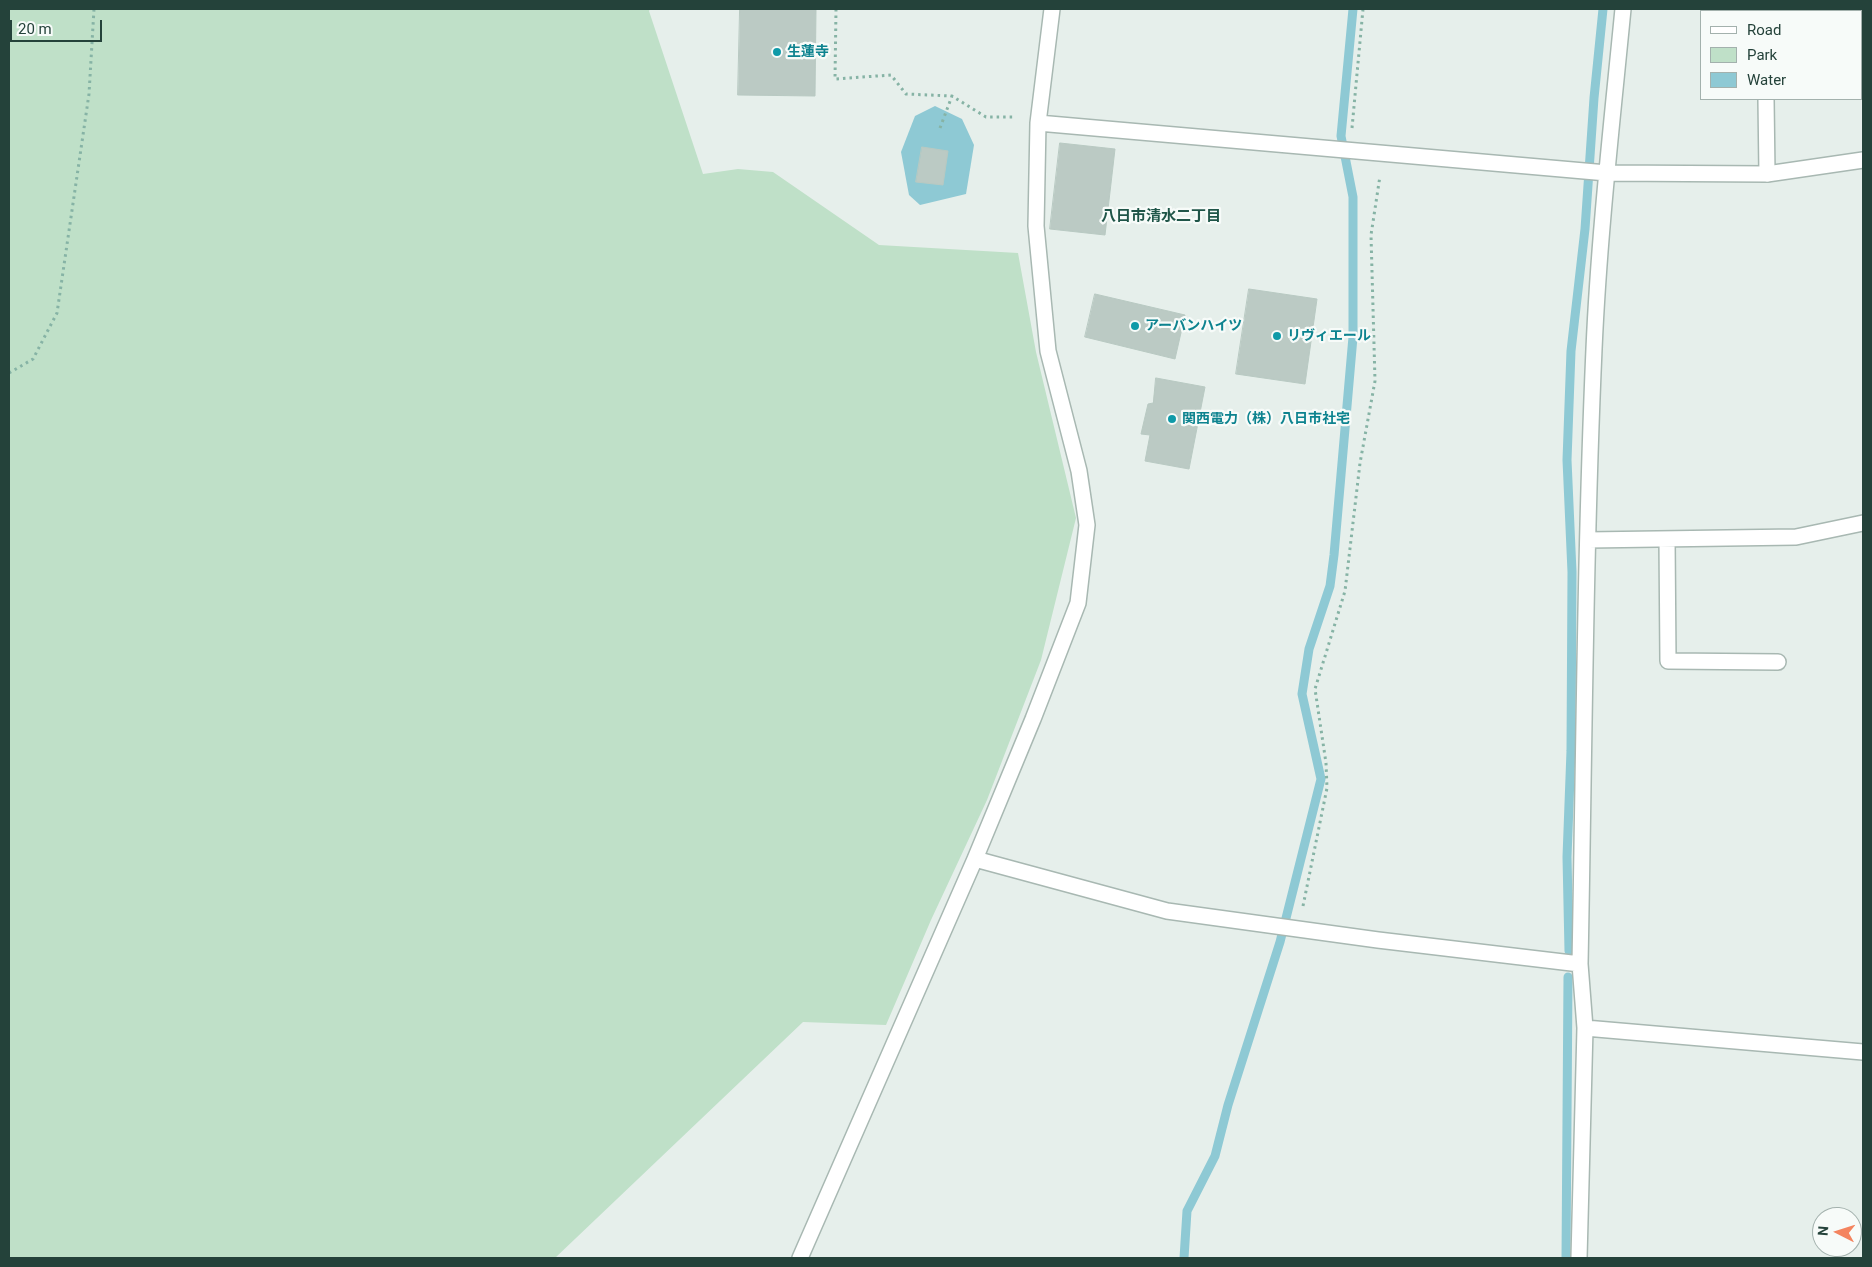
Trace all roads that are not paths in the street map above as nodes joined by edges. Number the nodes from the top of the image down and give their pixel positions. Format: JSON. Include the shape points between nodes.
{"nodes":[{"id":1,"x":1052,"y":9,"type":"edge"},
{"id":2,"x":1623,"y":9,"type":"edge"},
{"id":3,"x":1766,"y":100,"type":"edge"},
{"id":4,"x":1038,"y":123,"type":"junction"},
{"id":5,"x":1863,"y":160,"type":"edge"},
{"id":6,"x":1607,"y":173,"type":"junction"},
{"id":7,"x":1767,"y":174,"type":"junction"},
{"id":8,"x":1863,"y":523,"type":"edge"},
{"id":9,"x":1667,"y":539,"type":"junction"},
{"id":10,"x":1588,"y":540,"type":"junction"},
{"id":11,"x":1778,"y":662,"type":"dead end"},
{"id":12,"x":975,"y":859,"type":"junction"},
{"id":13,"x":1580,"y":964,"type":"junction"},
{"id":14,"x":1585,"y":1028,"type":"junction"},
{"id":15,"x":1863,"y":1052,"type":"edge"},
{"id":16,"x":800,"y":1258,"type":"edge"},
{"id":17,"x":1580,"y":1258,"type":"edge"}],
"edges":[{"from":1,"to":4,"type":"street"},
{"from":2,"to":6,"type":"street"},
{"from":3,"to":7,"type":"street"},
{"from":4,"to":6,"type":"street"},
{"from":4,"to":12,"type":"street","via":[[1036,226],[1048,351],[1079,471],[1087,525],[1078,603]]},
{"from":5,"to":7,"type":"street"},
{"from":6,"to":7,"type":"street"},
{"from":6,"to":10,"type":"street","via":[[1594,347]]},
{"from":8,"to":9,"type":"street","via":[[1796,537]]},
{"from":9,"to":10,"type":"street"},
{"from":9,"to":11,"type":"street","via":[[1668,661]]},
{"from":10,"to":13,"type":"street"},
{"from":12,"to":13,"type":"street","via":[[1167,911]]},
{"from":12,"to":16,"type":"street"},
{"from":13,"to":14,"type":"street"},
{"from":14,"to":15,"type":"street"},
{"from":14,"to":17,"type":"street"}]}
